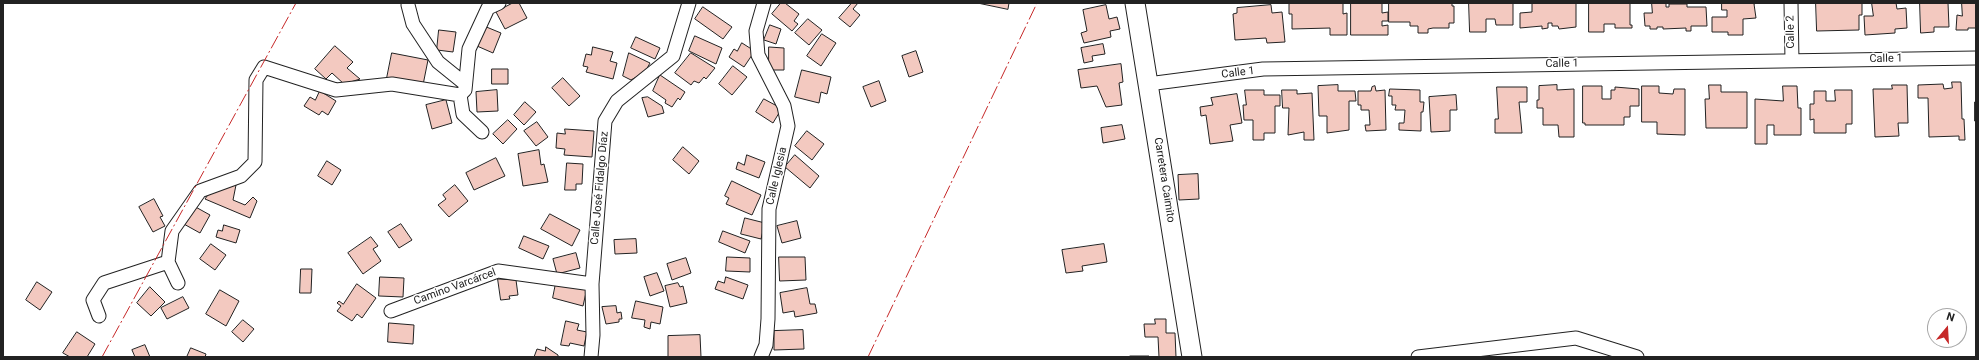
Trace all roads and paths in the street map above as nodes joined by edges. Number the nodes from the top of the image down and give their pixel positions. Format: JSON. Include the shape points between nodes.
{"nodes":[{"id":1,"x":499,"y":3,"type":"edge"},
{"id":2,"x":689,"y":3,"type":"edge"},
{"id":3,"x":764,"y":3,"type":"edge"},
{"id":4,"x":1135,"y":3,"type":"edge"},
{"id":5,"x":1791,"y":3,"type":"edge"},
{"id":6,"x":408,"y":5,"type":"dead end"},
{"id":7,"x":1976,"y":58,"type":"edge"},
{"id":8,"x":1792,"y":61,"type":"junction"},
{"id":9,"x":1148,"y":84,"type":"junction"},
{"id":10,"x":462,"y":89,"type":"junction"},
{"id":11,"x":482,"y":132,"type":"dead end"},
{"id":12,"x":168,"y":262,"type":"junction"},
{"id":13,"x":178,"y":282,"type":"dead end"},
{"id":14,"x":592,"y":284,"type":"junction"},
{"id":15,"x":391,"y":310,"type":"dead end"},
{"id":16,"x":99,"y":316,"type":"dead end"},
{"id":17,"x":591,"y":357,"type":"edge"},
{"id":18,"x":761,"y":357,"type":"edge"},
{"id":19,"x":1192,"y":357,"type":"edge"},
{"id":20,"x":1418,"y":357,"type":"edge"},
{"id":21,"x":1637,"y":357,"type":"edge"}],
"edges":[{"from":1,"to":10,"type":"street","via":[[488,8],[469,49]]},
{"from":2,"to":14,"type":"street","name":"Calle José Fidalgo Díaz","via":[[672,56],[617,101],[605,121]]},
{"from":3,"to":18,"type":"street","name":"Calle Iglesia","via":[[756,31],[758,55],[784,106],[788,126],[769,209],[768,319],[766,345]]},
{"from":4,"to":9,"type":"street","name":"Carretera Caimito"},
{"from":5,"to":8,"type":"street","name":"Calle 2"},
{"from":6,"to":10,"type":"street","via":[[413,24],[438,62]]},
{"from":7,"to":8,"type":"street","name":"Calle 1"},
{"from":8,"to":9,"type":"street","name":"Calle 1","via":[[1263,69]]},
{"from":9,"to":19,"type":"street","name":"Carretera Caimito"},
{"from":10,"to":11,"type":"street","via":[[463,114]]},
{"from":10,"to":12,"type":"street","via":[[392,84],[336,90],[264,68],[256,80],[255,162],[241,176],[200,191],[172,231]]},
{"from":12,"to":13,"type":"street"},
{"from":12,"to":16,"type":"street","via":[[104,283],[93,300]]},
{"from":14,"to":15,"type":"street","name":"Camino Varcárcel","via":[[498,270]]},
{"from":14,"to":17,"type":"street","name":"Calle José Fidalgo Díaz"},
{"from":20,"to":21,"type":"street","via":[[1576,338]]}]}
